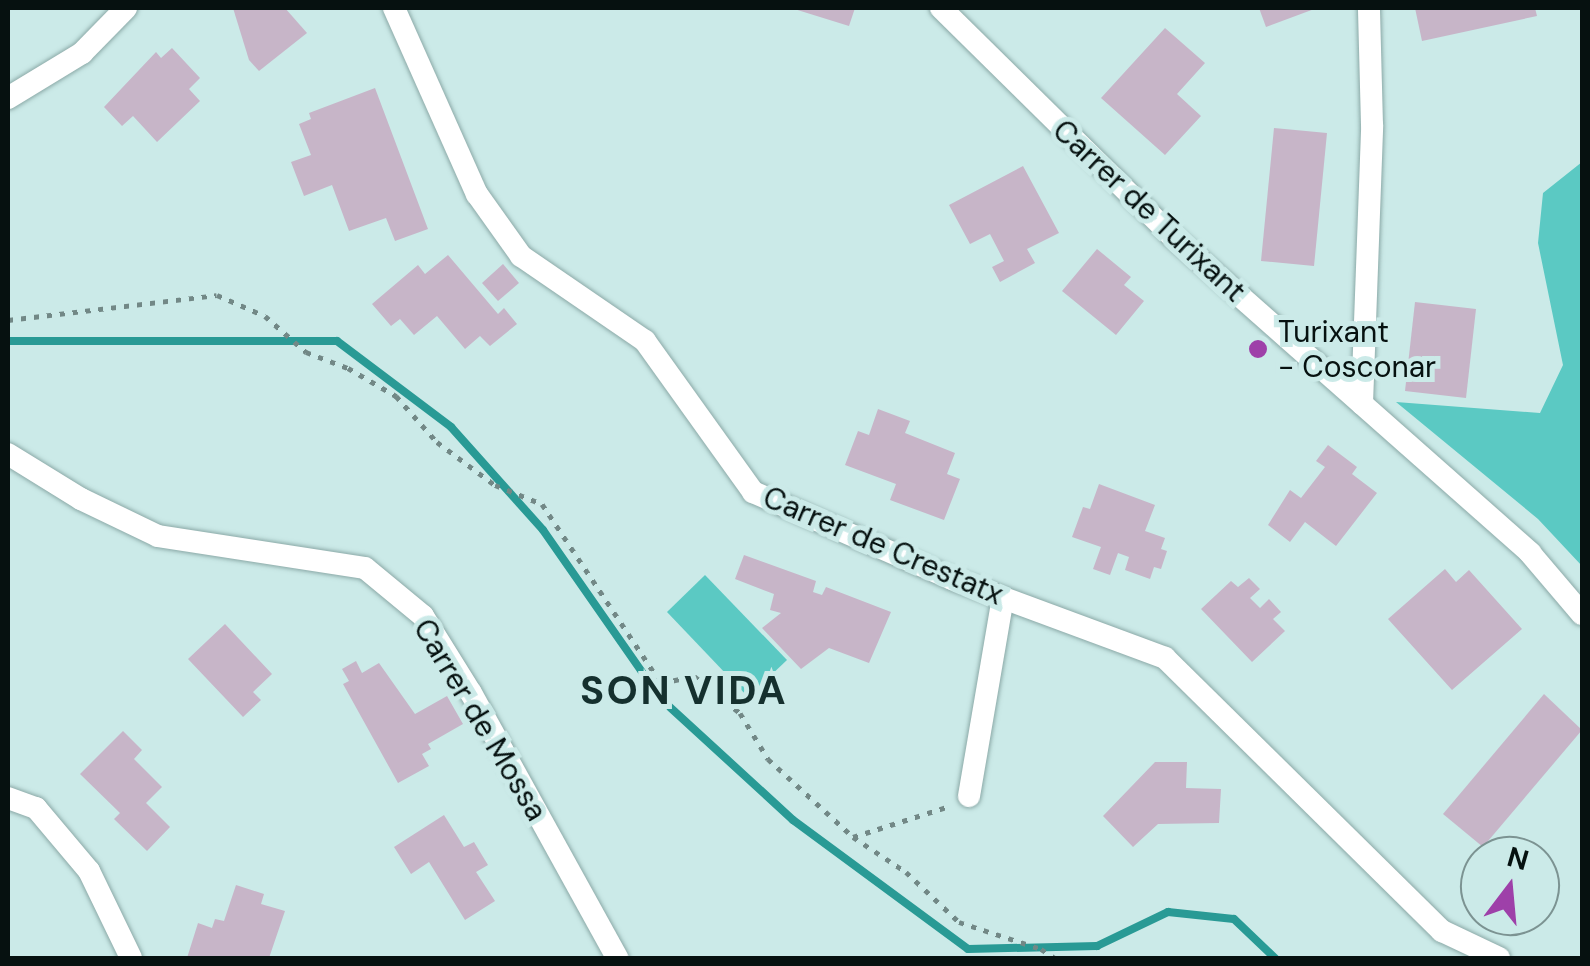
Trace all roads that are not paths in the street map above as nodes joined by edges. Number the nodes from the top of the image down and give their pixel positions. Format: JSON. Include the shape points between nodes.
{"nodes":[{"id":1,"x":126,"y":8,"type":"edge"},
{"id":2,"x":394,"y":8,"type":"edge"},
{"id":3,"x":941,"y":8,"type":"edge"},
{"id":4,"x":1369,"y":8,"type":"edge"},
{"id":5,"x":8,"y":98,"type":"edge"},
{"id":6,"x":1362,"y":404,"type":"junction"},
{"id":7,"x":8,"y":454,"type":"edge"},
{"id":8,"x":1003,"y":598,"type":"junction"},
{"id":9,"x":1582,"y":614,"type":"edge"},
{"id":10,"x":969,"y":796,"type":"dead end"},
{"id":11,"x":8,"y":798,"type":"edge"},
{"id":12,"x":131,"y":958,"type":"edge"},
{"id":13,"x":616,"y":958,"type":"edge"},
{"id":14,"x":1500,"y":958,"type":"edge"}],
"edges":[{"from":1,"to":5,"type":"street","via":[[82,53]]},
{"from":2,"to":8,"type":"street","name":"Carrer de Crestatx","via":[[476,194],[521,256],[645,342],[753,492]]},
{"from":3,"to":6,"type":"street","name":"Carrer de Turixant","via":[[1171,235]]},
{"from":4,"to":6,"type":"street","via":[[1372,124]]},
{"from":6,"to":9,"type":"street","name":"Carrer de Turixant","via":[[1530,553]]},
{"from":7,"to":13,"type":"street","name":"Carrer de Mossa","via":[[158,536],[365,568],[424,616]]},
{"from":8,"to":10,"type":"street"},
{"from":8,"to":14,"type":"street","name":"Carrer de Crestatx","via":[[1164,658],[1442,930]]},
{"from":11,"to":12,"type":"street","via":[[36,808],[90,872]]}]}
